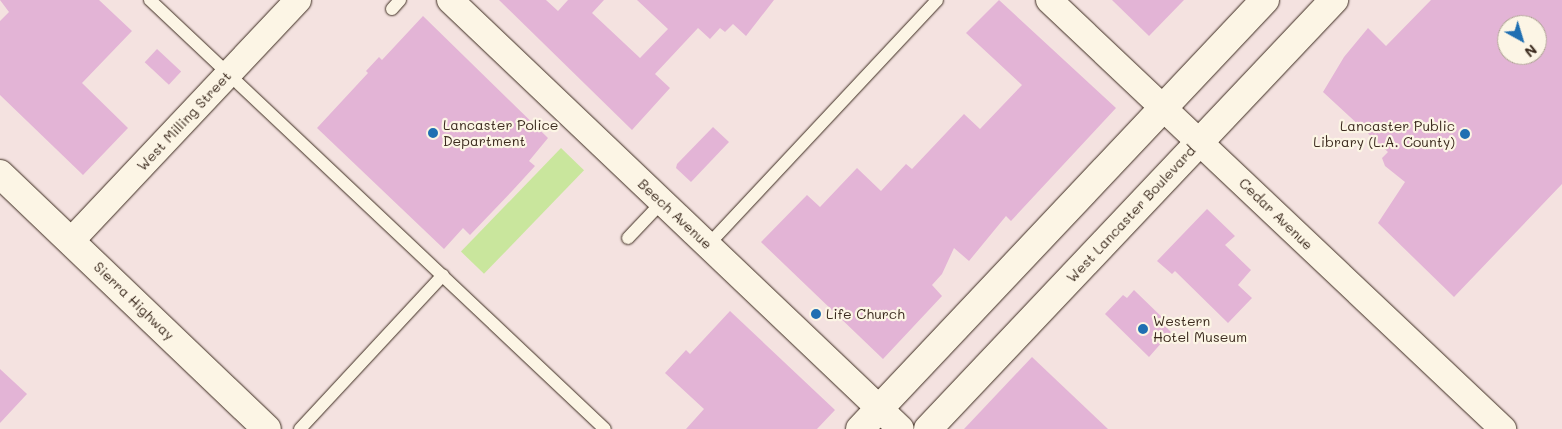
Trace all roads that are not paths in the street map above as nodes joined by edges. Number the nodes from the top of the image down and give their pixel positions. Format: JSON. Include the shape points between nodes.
{"nodes":[{"id":1,"x":150,"y":0,"type":"edge"},
{"id":2,"x":298,"y":0,"type":"edge"},
{"id":3,"x":450,"y":0,"type":"edge"},
{"id":4,"x":938,"y":0,"type":"edge"},
{"id":5,"x":1049,"y":0,"type":"edge"},
{"id":6,"x":1265,"y":0,"type":"edge"},
{"id":7,"x":1334,"y":0,"type":"edge"},
{"id":8,"x":228,"y":74,"type":"junction"},
{"id":9,"x":1164,"y":108,"type":"junction"},
{"id":10,"x":1200,"y":142,"type":"junction"},
{"id":11,"x":0,"y":174,"type":"edge"},
{"id":12,"x":662,"y":202,"type":"junction"},
{"id":13,"x":628,"y":238,"type":"dead end"},
{"id":14,"x":71,"y":241,"type":"junction"},
{"id":15,"x":708,"y":245,"type":"junction"},
{"id":16,"x":443,"y":275,"type":"junction"},
{"id":17,"x":879,"y":408,"type":"junction"},
{"id":18,"x":267,"y":429,"type":"edge"},
{"id":19,"x":300,"y":429,"type":"edge"},
{"id":20,"x":605,"y":429,"type":"edge"},
{"id":21,"x":860,"y":429,"type":"edge"},
{"id":22,"x":901,"y":429,"type":"edge"},
{"id":23,"x":928,"y":429,"type":"edge"},
{"id":24,"x":1503,"y":429,"type":"edge"}],
"edges":[{"from":1,"to":8,"type":"lane"},
{"from":2,"to":8,"type":"street","name":"West Milling Street"},
{"from":3,"to":12,"type":"street","name":"Beech Avenue"},
{"from":4,"to":15,"type":"lane"},
{"from":5,"to":9,"type":"street","name":"Cedar Avenue"},
{"from":6,"to":9,"type":"street"},
{"from":7,"to":10,"type":"street","name":"West Lancaster Boulevard"},
{"from":8,"to":14,"type":"street","name":"West Milling Street"},
{"from":8,"to":16,"type":"lane"},
{"from":9,"to":10,"type":"street","name":"Cedar Avenue"},
{"from":9,"to":17,"type":"street"},
{"from":10,"to":23,"type":"street","name":"West Lancaster Boulevard"},
{"from":10,"to":24,"type":"street","name":"Cedar Avenue"},
{"from":11,"to":14,"type":"street","name":"Sierra Highway"},
{"from":12,"to":13,"type":"lane"},
{"from":12,"to":15,"type":"street","name":"Beech Avenue"},
{"from":14,"to":18,"type":"street","name":"Sierra Highway"},
{"from":15,"to":17,"type":"street","name":"Beech Avenue"},
{"from":16,"to":19,"type":"lane"},
{"from":16,"to":20,"type":"lane"},
{"from":17,"to":21,"type":"street"},
{"from":17,"to":22,"type":"street","name":"Beech Avenue"}]}
